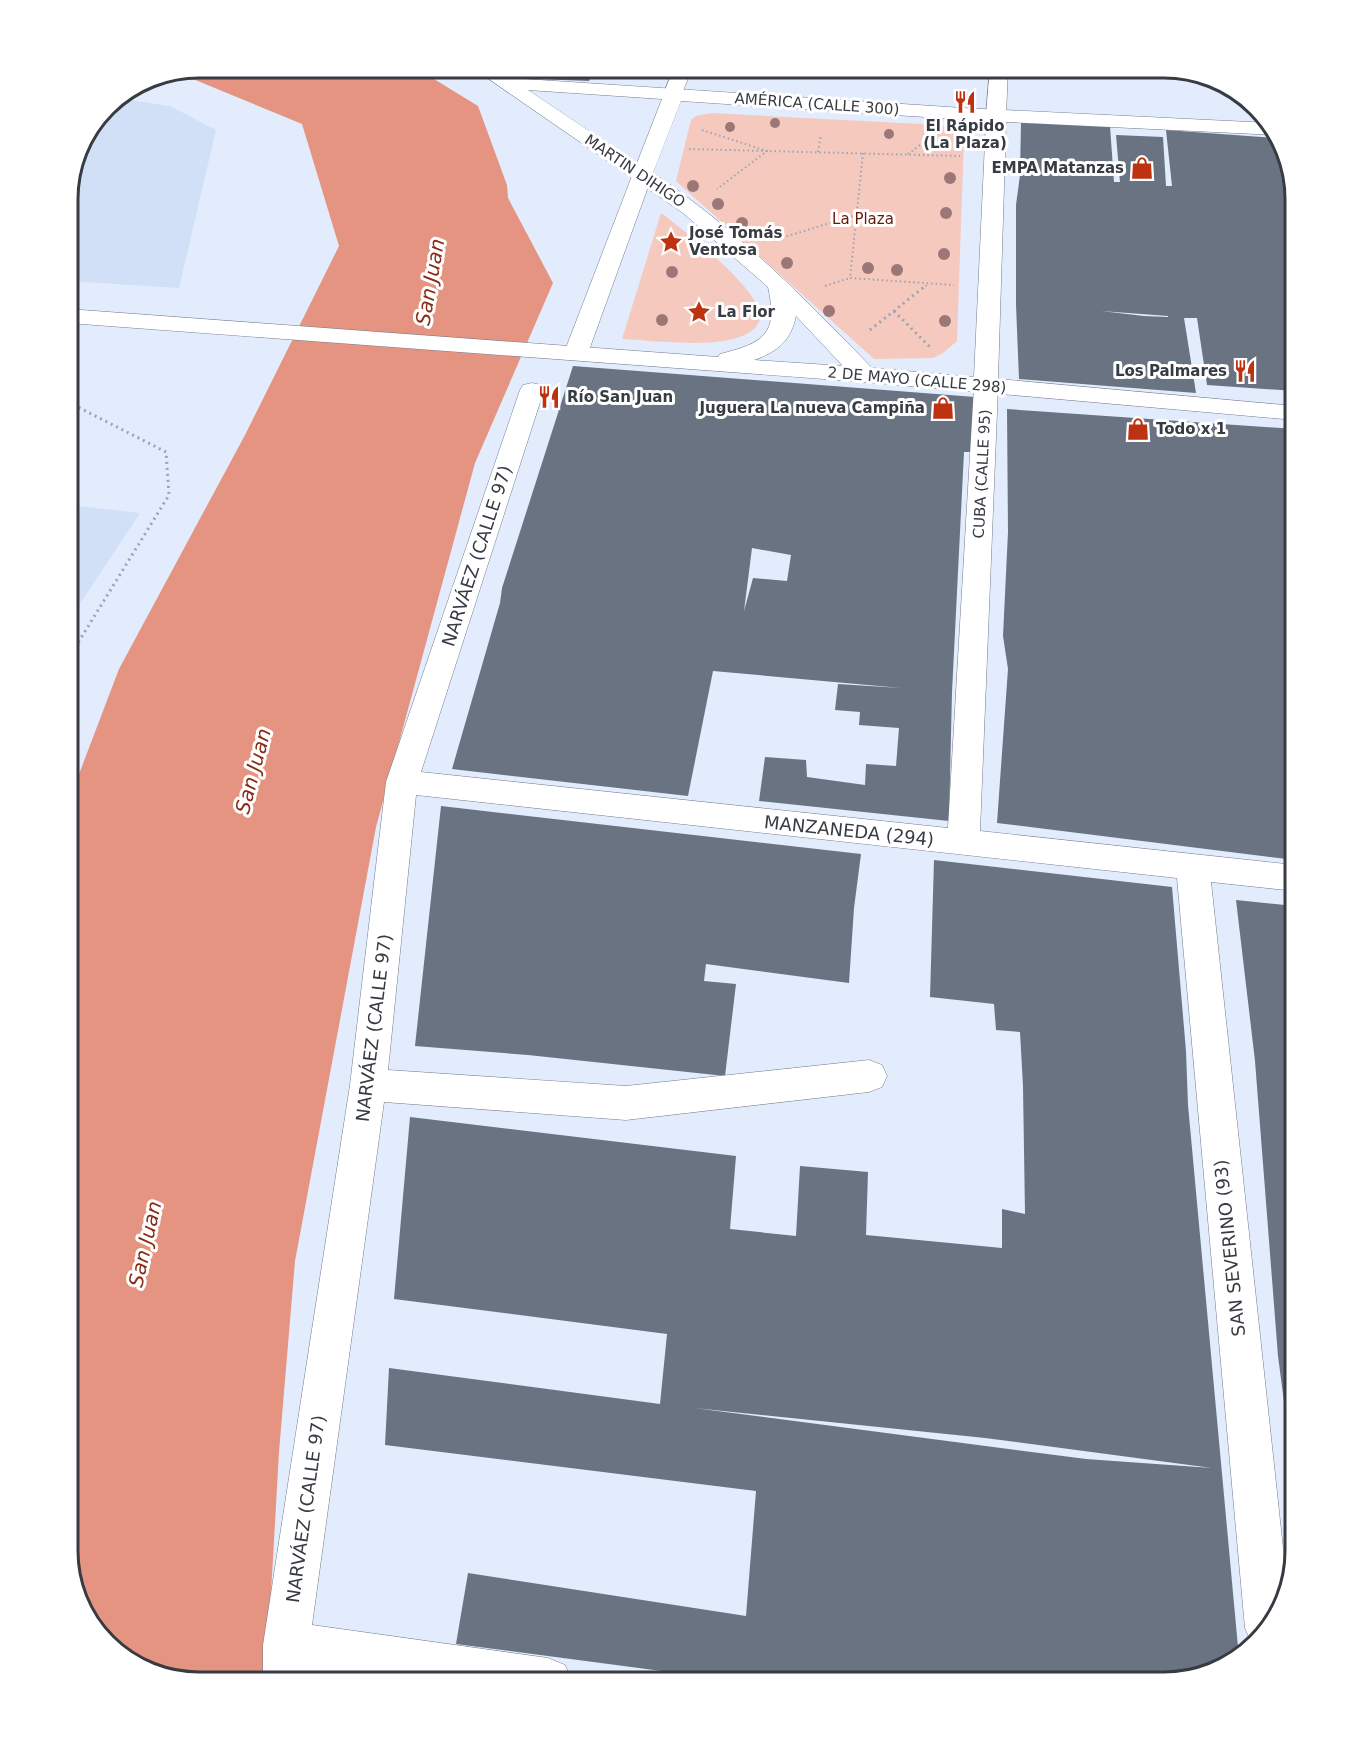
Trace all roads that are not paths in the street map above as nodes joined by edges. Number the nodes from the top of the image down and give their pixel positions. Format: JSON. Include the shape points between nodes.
{"nodes":[{"id":1,"x":497,"y":78,"type":"edge"},
{"id":2,"x":679,"y":78,"type":"edge"},
{"id":3,"x":998,"y":78,"type":"edge"},
{"id":4,"x":504,"y":83,"type":"junction"},
{"id":5,"x":673,"y":95,"type":"junction"},
{"id":6,"x":996,"y":116,"type":"junction"},
{"id":7,"x":1262,"y":128,"type":"edge"},
{"id":8,"x":642,"y":176,"type":"junction"},
{"id":9,"x":779,"y":285,"type":"junction"},
{"id":10,"x":78,"y":317,"type":"edge"},
{"id":11,"x":576,"y":353,"type":"junction"},
{"id":12,"x":708,"y":363,"type":"junction"},
{"id":13,"x":865,"y":375,"type":"junction"},
{"id":14,"x":986,"y":387,"type":"junction"},
{"id":15,"x":532,"y":390,"type":"dead end"},
{"id":16,"x":1285,"y":412,"type":"edge"},
{"id":17,"x":402,"y":782,"type":"junction"},
{"id":18,"x":963,"y":844,"type":"junction"},
{"id":19,"x":1193,"y":868,"type":"junction"},
{"id":20,"x":1285,"y":877,"type":"edge"},
{"id":21,"x":869,"y":1076,"type":"dead end"},
{"id":22,"x":368,"y":1084,"type":"junction"},
{"id":23,"x":1267,"y":1615,"type":"edge"},
{"id":24,"x":286,"y":1664,"type":"edge"},
{"id":25,"x":396,"y":1672,"type":"edge"}],
"edges":[{"from":1,"to":4,"type":"street","name":"MARTIN DIHIGO"},
{"from":2,"to":5,"type":"street"},
{"from":3,"to":6,"type":"street","name":"CUBA (CALLE 95)"},
{"from":4,"to":5,"type":"street","name":"AMÉRICA (CALLE 300)"},
{"from":4,"to":8,"type":"street","name":"MARTIN DIHIGO"},
{"from":5,"to":6,"type":"street","name":"AMÉRICA (CALLE 300)"},
{"from":5,"to":8,"type":"street"},
{"from":6,"to":7,"type":"street","name":"AMÉRICA (CALLE 300)"},
{"from":6,"to":14,"type":"street","name":"CUBA (CALLE 95)"},
{"from":8,"to":9,"type":"street","name":"MARTIN DIHIGO","via":[[691,208]]},
{"from":8,"to":11,"type":"street"},
{"from":9,"to":12,"type":"street","via":[[786,319],[772,342],[746,355]]},
{"from":9,"to":13,"type":"street","name":"MARTIN DIHIGO"},
{"from":10,"to":11,"type":"street","name":"2 DE MAYO (CALLE 298)"},
{"from":11,"to":12,"type":"street","name":"2 DE MAYO (CALLE 298)"},
{"from":12,"to":13,"type":"street","name":"2 DE MAYO (CALLE 298)"},
{"from":13,"to":14,"type":"street","name":"2 DE MAYO (CALLE 298)"},
{"from":14,"to":16,"type":"street","name":"2 DE MAYO (CALLE 298)"},
{"from":14,"to":18,"type":"street","name":"CUBA (CALLE 95)"},
{"from":15,"to":17,"type":"street","name":"NARVÁEZ (CALLE 97)"},
{"from":17,"to":18,"type":"street","name":"MANZANEDA (294)"},
{"from":17,"to":22,"type":"street","name":"NARVÁEZ (CALLE 97)"},
{"from":18,"to":19,"type":"street","name":"MANZANEDA (294)"},
{"from":19,"to":20,"type":"street","name":"MANZANEDA (294)"},
{"from":19,"to":23,"type":"street","name":"SAN SEVERINO (93)"},
{"from":21,"to":22,"type":"street","via":[[627,1103]]},
{"from":22,"to":24,"type":"street","name":"NARVÁEZ (CALLE 97)"},
{"from":24,"to":25,"type":"street"}]}
